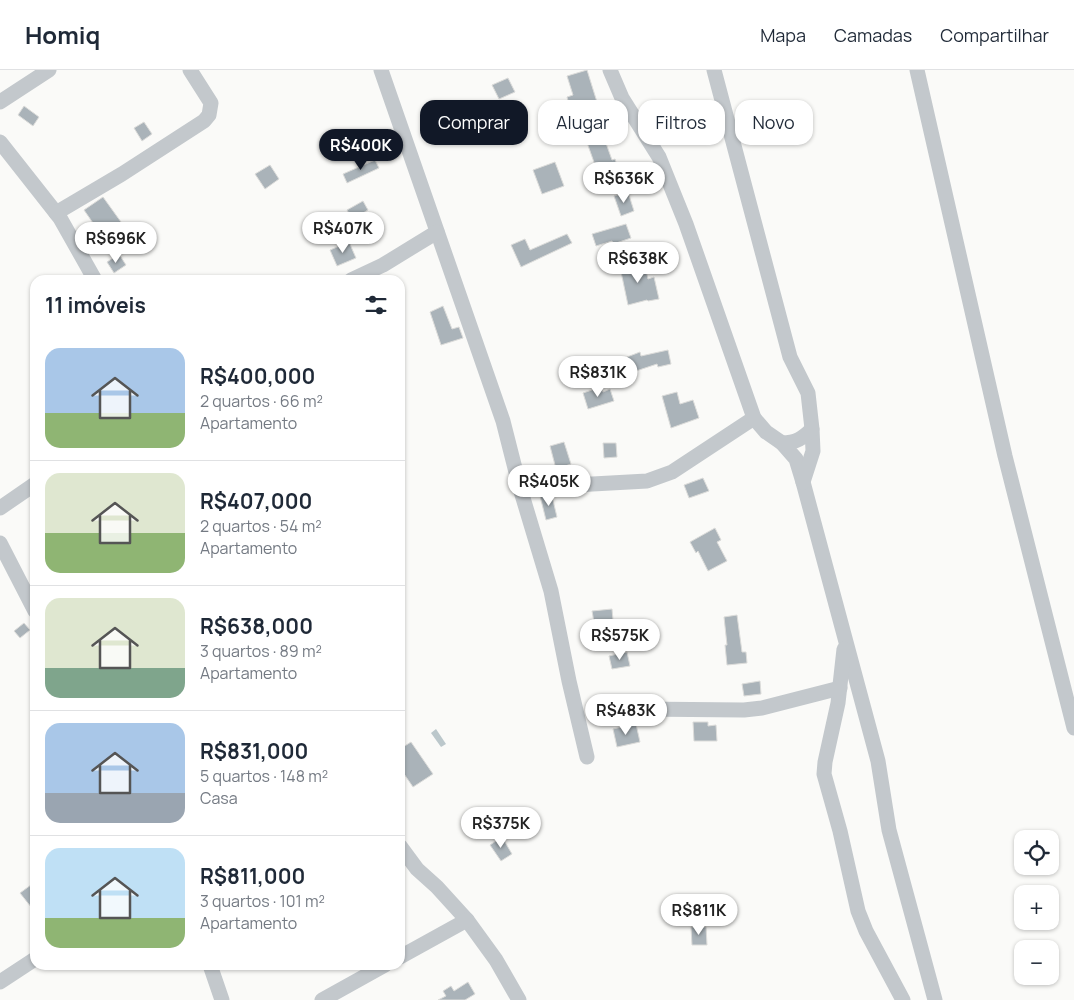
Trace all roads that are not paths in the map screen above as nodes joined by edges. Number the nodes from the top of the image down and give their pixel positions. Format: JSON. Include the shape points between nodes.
{"nodes":[{"id":1,"x":49,"y":70,"type":"edge"},
{"id":2,"x":190,"y":70,"type":"edge"},
{"id":3,"x":381,"y":70,"type":"edge"},
{"id":4,"x":610,"y":70,"type":"edge"},
{"id":5,"x":714,"y":70,"type":"edge"},
{"id":6,"x":917,"y":70,"type":"edge"},
{"id":7,"x":0,"y":102,"type":"edge"},
{"id":8,"x":0,"y":142,"type":"edge"},
{"id":9,"x":56,"y":213,"type":"junction"},
{"id":10,"x":438,"y":232,"type":"junction"},
{"id":11,"x":93,"y":275,"type":"edge"},
{"id":12,"x":362,"y":275,"type":"edge"},
{"id":13,"x":754,"y":418,"type":"junction"},
{"id":14,"x":812,"y":429,"type":"junction"},
{"id":15,"x":782,"y":443,"type":"junction"},
{"id":16,"x":804,"y":482,"type":"junction"},
{"id":17,"x":30,"y":487,"type":"edge"},
{"id":18,"x":520,"y":488,"type":"junction"},
{"id":19,"x":0,"y":508,"type":"edge"},
{"id":20,"x":0,"y":543,"type":"edge"},
{"id":21,"x":30,"y":601,"type":"edge"},
{"id":22,"x":845,"y":640,"type":"junction"},
{"id":23,"x":840,"y":688,"type":"junction"},
{"id":24,"x":638,"y":709,"type":"dead end"},
{"id":25,"x":1074,"y":728,"type":"edge"},
{"id":26,"x":587,"y":757,"type":"dead end"},
{"id":27,"x":405,"y":853,"type":"edge"},
{"id":28,"x":467,"y":920,"type":"junction"},
{"id":29,"x":405,"y":954,"type":"edge"},
{"id":30,"x":30,"y":962,"type":"edge"},
{"id":31,"x":212,"y":970,"type":"edge"},
{"id":32,"x":376,"y":970,"type":"edge"},
{"id":33,"x":0,"y":982,"type":"edge"},
{"id":34,"x":222,"y":1000,"type":"edge"},
{"id":35,"x":322,"y":1000,"type":"edge"},
{"id":36,"x":519,"y":1000,"type":"edge"},
{"id":37,"x":903,"y":1000,"type":"edge"},
{"id":38,"x":935,"y":1000,"type":"edge"}],
"edges":[{"from":1,"to":7,"type":"street"},
{"from":2,"to":9,"type":"street","via":[[211,103],[204,121]]},
{"from":3,"to":10,"type":"street"},
{"from":4,"to":13,"type":"street","via":[[622,98],[659,157]]},
{"from":5,"to":14,"type":"street","via":[[790,357],[808,393]]},
{"from":6,"to":25,"type":"street","via":[[1005,456]]},
{"from":8,"to":9,"type":"street"},
{"from":9,"to":11,"type":"street"},
{"from":10,"to":12,"type":"street"},
{"from":10,"to":18,"type":"street","via":[[503,421]]},
{"from":13,"to":15,"type":"street"},
{"from":13,"to":18,"type":"street","via":[[672,472],[646,480]]},
{"from":14,"to":15,"type":"street","via":[[802,439]]},
{"from":14,"to":16,"type":"street","via":[[812,451]]},
{"from":15,"to":16,"type":"street","via":[[796,459]]},
{"from":16,"to":22,"type":"street"},
{"from":17,"to":19,"type":"street"},
{"from":18,"to":26,"type":"street","via":[[551,591]]},
{"from":20,"to":21,"type":"street"},
{"from":22,"to":23,"type":"street"},
{"from":22,"to":38,"type":"street","via":[[878,761],[889,830]]},
{"from":23,"to":24,"type":"street","via":[[744,710]]},
{"from":23,"to":37,"type":"street","via":[[824,774],[858,911]]},
{"from":27,"to":28,"type":"street"},
{"from":28,"to":29,"type":"street"},
{"from":28,"to":36,"type":"street","via":[[496,960]]},
{"from":30,"to":33,"type":"street"},
{"from":31,"to":34,"type":"street"},
{"from":32,"to":35,"type":"street"}]}
